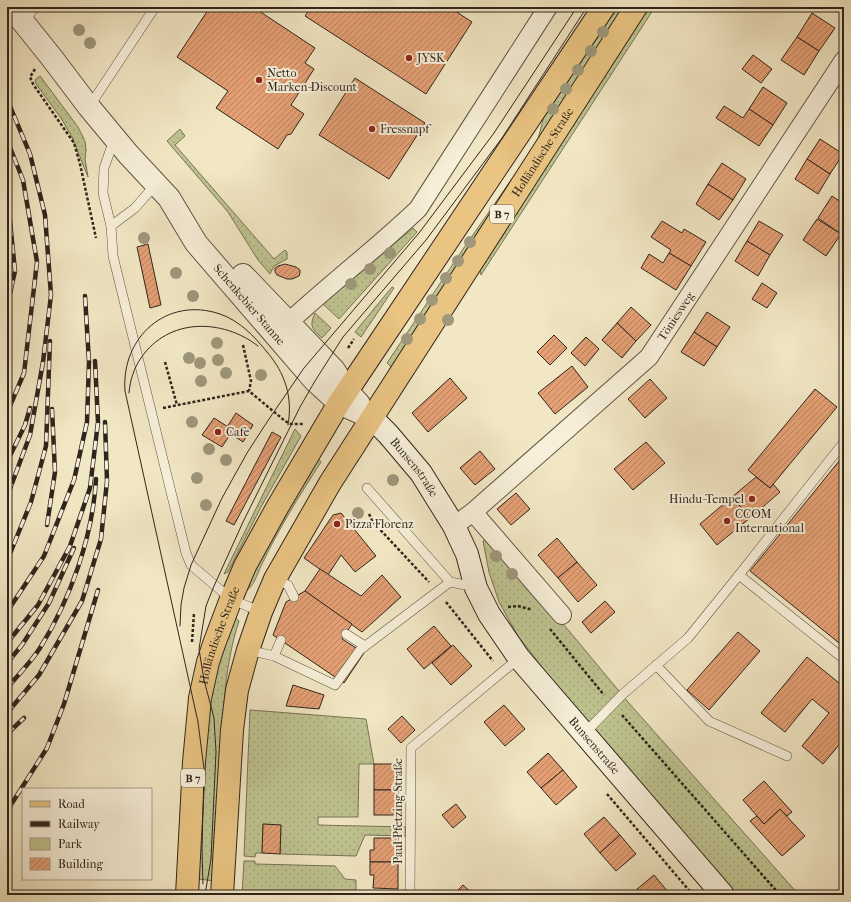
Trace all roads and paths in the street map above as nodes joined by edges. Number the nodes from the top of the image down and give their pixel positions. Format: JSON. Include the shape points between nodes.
{"nodes":[{"id":1,"x":155,"y":7,"type":"edge"},
{"id":2,"x":548,"y":7,"type":"edge"},
{"id":3,"x":604,"y":7,"type":"edge"},
{"id":4,"x":636,"y":7,"type":"edge"},
{"id":5,"x":23,"y":12,"type":"edge"},
{"id":6,"x":52,"y":58,"type":"junction"},
{"id":7,"x":844,"y":60,"type":"edge"},
{"id":8,"x":89,"y":107,"type":"junction"},
{"id":9,"x":115,"y":138,"type":"junction"},
{"id":10,"x":162,"y":191,"type":"junction"},
{"id":11,"x":111,"y":226,"type":"junction"},
{"id":12,"x":97,"y":240,"type":"dead end"},
{"id":13,"x":288,"y":324,"type":"junction"},
{"id":14,"x":354,"y":339,"type":"dead end"},
{"id":15,"x":243,"y":345,"type":"dead end"},
{"id":16,"x":348,"y":348,"type":"dead end"},
{"id":17,"x":166,"y":362,"type":"dead end"},
{"id":18,"x":249,"y":390,"type":"junction"},
{"id":19,"x":343,"y":397,"type":"junction"},
{"id":20,"x":177,"y":405,"type":"junction"},
{"id":21,"x":151,"y":411,"type":"junction"},
{"id":22,"x":372,"y":418,"type":"junction"},
{"id":23,"x":303,"y":424,"type":"dead end"},
{"id":24,"x":844,"y":442,"type":"edge"},
{"id":25,"x":367,"y":488,"type":"dead end"},
{"id":26,"x":473,"y":512,"type":"junction"},
{"id":27,"x":454,"y":526,"type":"junction"},
{"id":28,"x":739,"y":576,"type":"junction"},
{"id":29,"x":276,"y":579,"type":"junction"},
{"id":30,"x":450,"y":582,"type":"junction"},
{"id":31,"x":476,"y":588,"type":"junction"},
{"id":32,"x":294,"y":597,"type":"dead end"},
{"id":33,"x":231,"y":599,"type":"junction"},
{"id":34,"x":537,"y":606,"type":"dead end"},
{"id":35,"x":502,"y":607,"type":"dead end"},
{"id":36,"x":260,"y":612,"type":"junction"},
{"id":37,"x":555,"y":620,"type":"joint"},
{"id":38,"x":346,"y":634,"type":"dead end"},
{"id":39,"x":281,"y":640,"type":"dead end"},
{"id":40,"x":366,"y":646,"type":"junction"},
{"id":41,"x":248,"y":650,"type":"junction"},
{"id":42,"x":274,"y":656,"type":"junction"},
{"id":43,"x":519,"y":658,"type":"junction"},
{"id":44,"x":844,"y":659,"type":"edge"},
{"id":45,"x":656,"y":666,"type":"junction"},
{"id":46,"x":612,"y":705,"type":"junction"},
{"id":47,"x":584,"y":734,"type":"junction"},
{"id":48,"x":787,"y":756,"type":"dead end"},
{"id":49,"x":187,"y":895,"type":"edge"},
{"id":50,"x":222,"y":895,"type":"edge"},
{"id":51,"x":410,"y":895,"type":"edge"},
{"id":52,"x":724,"y":895,"type":"edge"},
{"id":53,"x":780,"y":895,"type":"edge"}],
"edges":[{"from":1,"to":8,"type":"lane"},
{"from":2,"to":13,"type":"street","via":[[418,209]]},
{"from":3,"to":19,"type":"main road","name":"Holländische Straße","number":"B 7"},
{"from":4,"to":22,"type":"main road","name":"Holländische Straße","number":"B 7"},
{"from":5,"to":6,"type":"street","name":"Schenkebier Stanne"},
{"from":6,"to":8,"type":"street","name":"Schenkebier Stanne"},
{"from":6,"to":12,"type":"path","via":[[33,70],[30,77],[74,143]]},
{"from":7,"to":26,"type":"street","name":"Töniesweg","via":[[649,358]]},
{"from":8,"to":9,"type":"street","name":"Schenkebier Stanne"},
{"from":9,"to":10,"type":"street","name":"Schenkebier Stanne"},
{"from":9,"to":11,"type":"lane","via":[[104,168],[102,193]]},
{"from":10,"to":11,"type":"lane"},
{"from":10,"to":13,"type":"street","name":"Schenkebier Stanne","via":[[185,209]]},
{"from":10,"to":19,"type":"street","name":"Schenkebier Stanne","via":[[196,243],[314,381]]},
{"from":11,"to":21,"type":"lane","via":[[113,256]]},
{"from":13,"to":19,"type":"street","name":"Schenkebier Stanne","via":[[334,370]]},
{"from":14,"to":16,"type":"path"},
{"from":15,"to":18,"type":"path","via":[[251,381]]},
{"from":17,"to":20,"type":"path"},
{"from":18,"to":20,"type":"path"},
{"from":18,"to":23,"type":"path","via":[[285,421]]},
{"from":19,"to":22,"type":"street"},
{"from":19,"to":33,"type":"main road","name":"Holländische Straße","number":"B 7","via":[[278,506],[245,566]]},
{"from":20,"to":21,"type":"path"},
{"from":21,"to":33,"type":"lane","via":[[191,566]]},
{"from":22,"to":27,"type":"street","name":"Bunsenstraße","via":[[420,473]]},
{"from":22,"to":29,"type":"main road","name":"Holländische Straße","number":"B 7","via":[[330,483]]},
{"from":24,"to":28,"type":"lane"},
{"from":25,"to":30,"type":"lane"},
{"from":26,"to":27,"type":"street","name":"Töniesweg"},
{"from":26,"to":37,"type":"street"},
{"from":27,"to":31,"type":"street","name":"Bunsenstraße","via":[[467,554]]},
{"from":28,"to":44,"type":"lane"},
{"from":28,"to":45,"type":"lane","via":[[688,638]]},
{"from":29,"to":32,"type":"lane","via":[[288,585]]},
{"from":29,"to":36,"type":"main road","name":"Holländische Straße","number":"B 7"},
{"from":30,"to":31,"type":"lane"},
{"from":30,"to":40,"type":"lane"},
{"from":31,"to":43,"type":"street","name":"Bunsenstraße","via":[[489,614]]},
{"from":33,"to":36,"type":"lane"},
{"from":33,"to":49,"type":"main road","name":"Holländische Straße","number":"B 7","via":[[208,662],[200,698]]},
{"from":34,"to":35,"type":"path","via":[[529,609],[518,606]]},
{"from":36,"to":41,"type":"main road","name":"Holländische Straße","number":"B 7"},
{"from":37,"to":46,"type":"path","via":[[552,633]]},
{"from":38,"to":40,"type":"lane"},
{"from":39,"to":42,"type":"lane"},
{"from":40,"to":42,"type":"lane","via":[[360,650],[335,685]]},
{"from":41,"to":42,"type":"lane"},
{"from":41,"to":50,"type":"main road","name":"Holländische Straße","number":"B 7","via":[[237,690],[232,730]]},
{"from":43,"to":47,"type":"street","name":"Bunsenstraße"},
{"from":43,"to":51,"type":"lane","name":"Paul-Pfetzing-Straße","via":[[411,748]]},
{"from":45,"to":46,"type":"lane"},
{"from":45,"to":48,"type":"lane","via":[[709,720]]},
{"from":46,"to":47,"type":"lane"},
{"from":46,"to":53,"type":"path"},
{"from":47,"to":52,"type":"street","name":"Bunsenstraße"}]}
